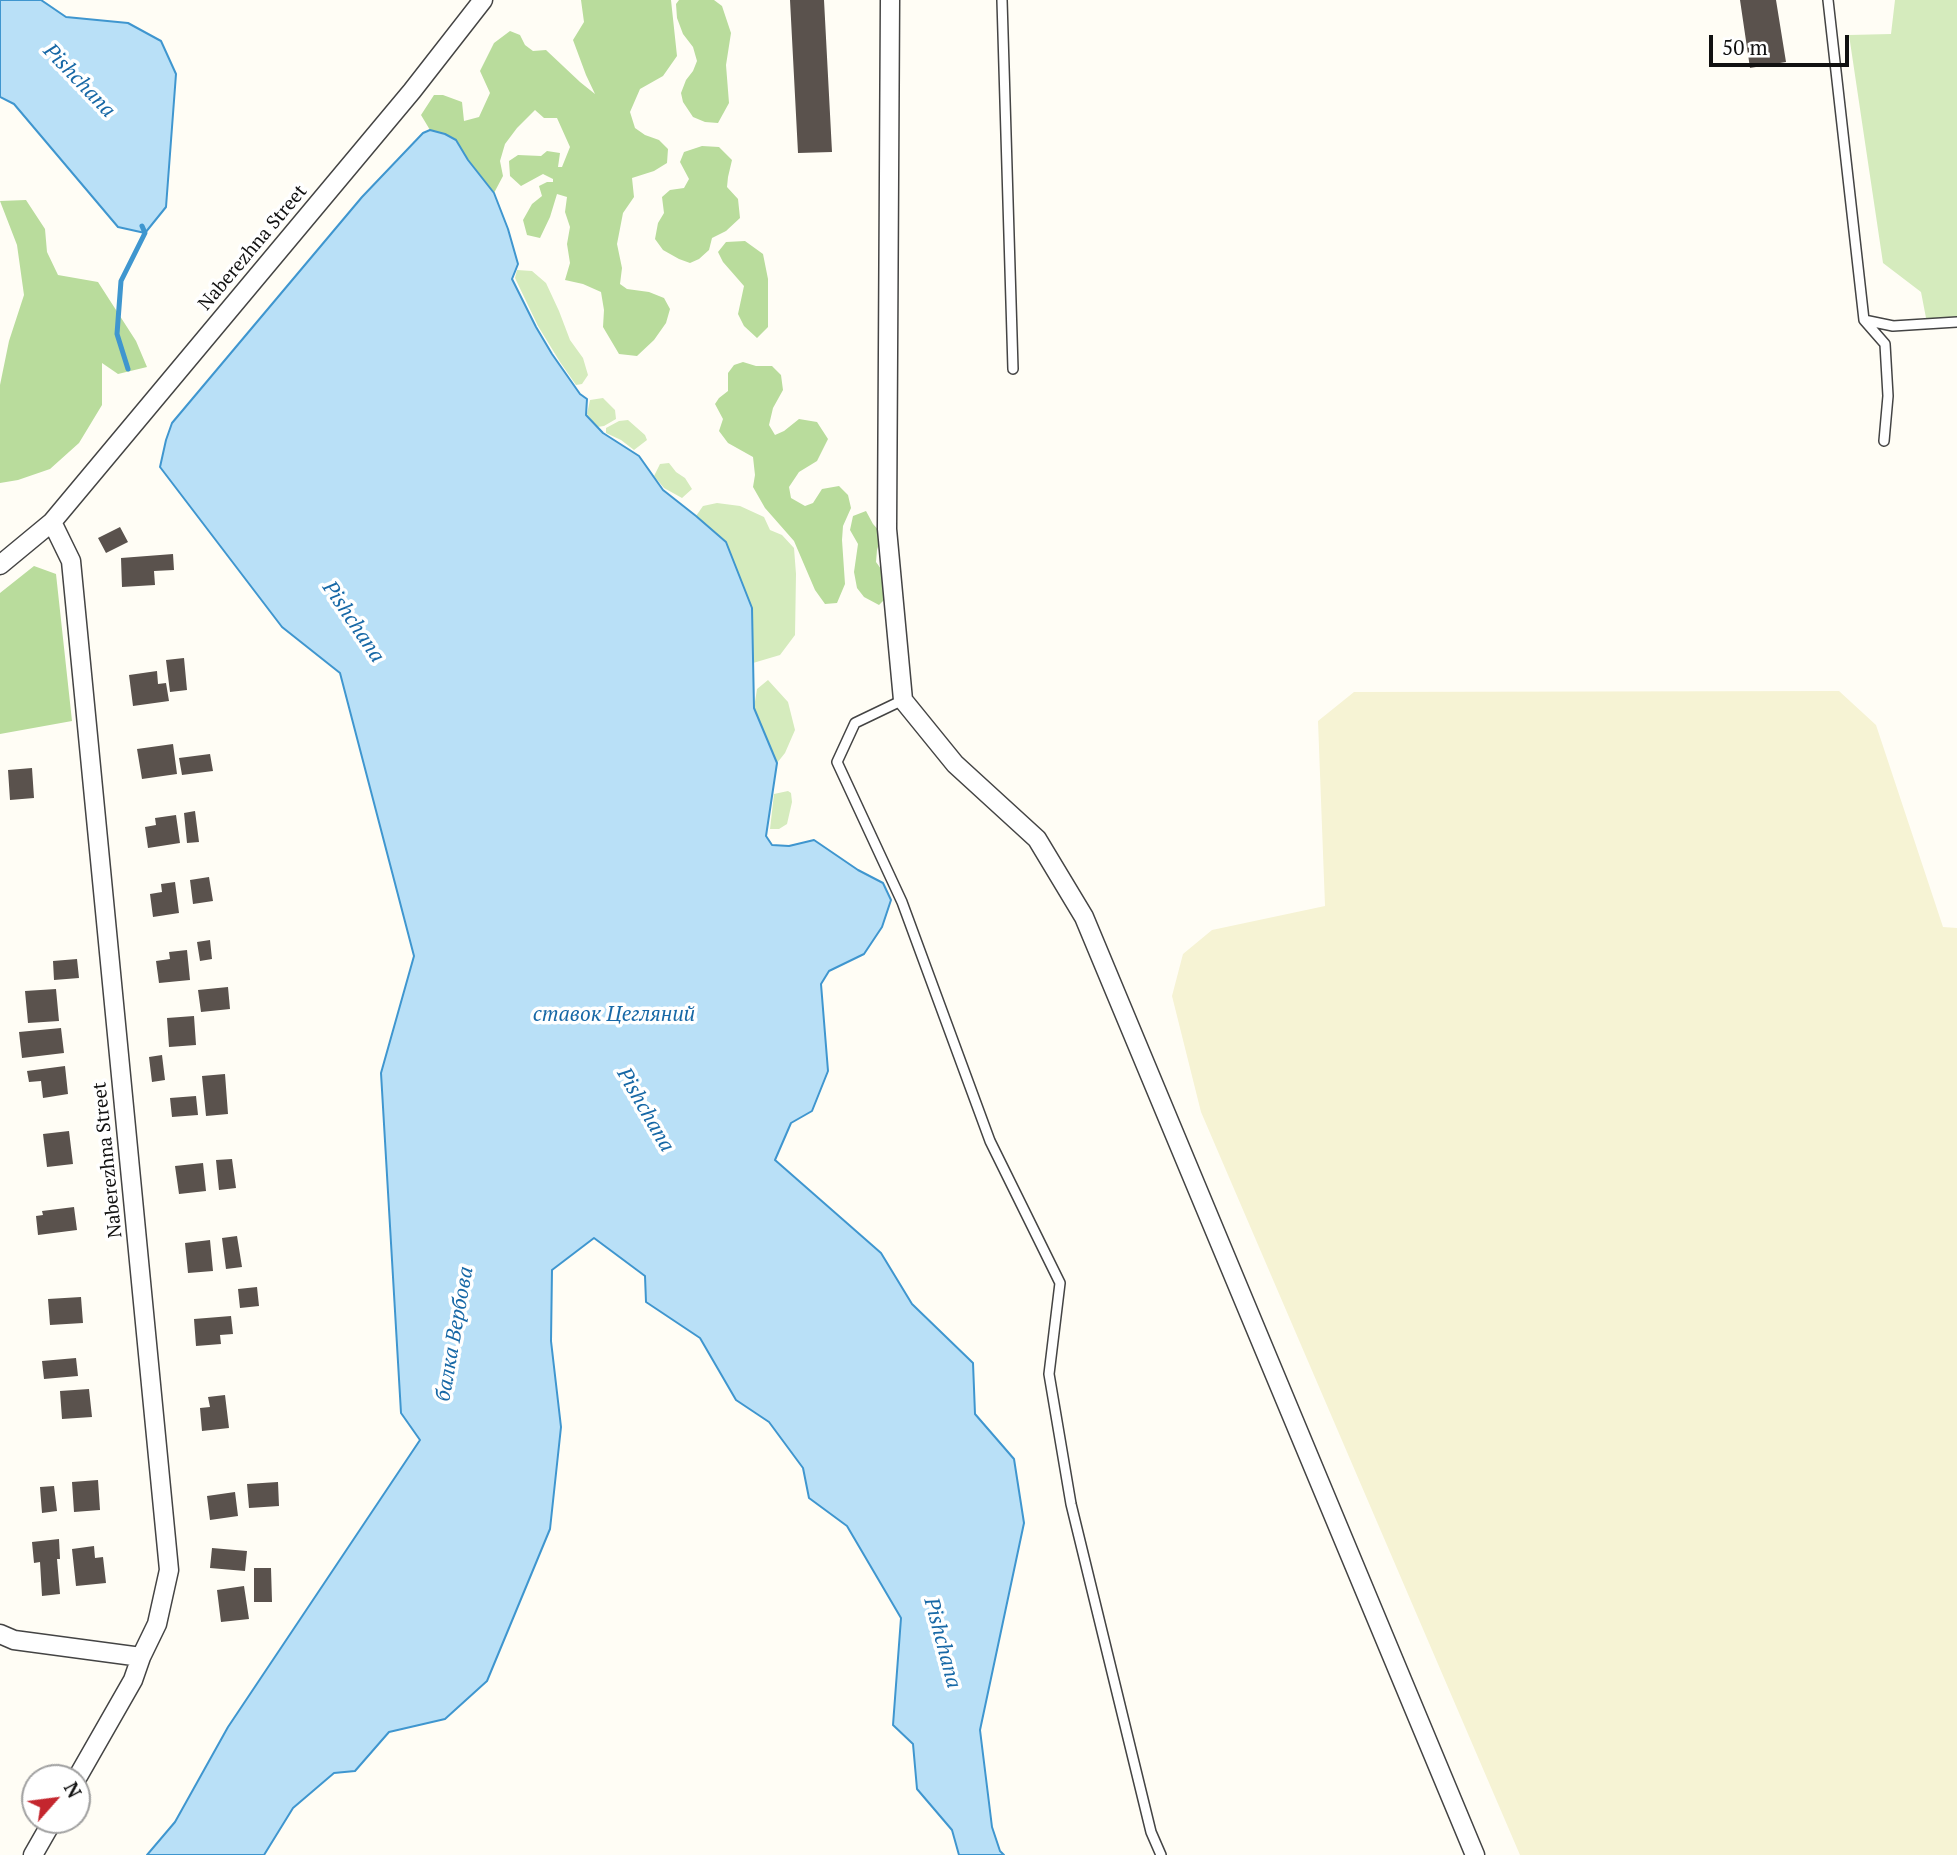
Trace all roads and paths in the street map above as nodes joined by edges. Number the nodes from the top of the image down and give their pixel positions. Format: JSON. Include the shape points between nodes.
{"nodes":[{"id":1,"x":483,"y":0,"type":"edge"},
{"id":2,"x":890,"y":0,"type":"edge"},
{"id":3,"x":1002,"y":0,"type":"edge"},
{"id":4,"x":1828,"y":0,"type":"edge"},
{"id":5,"x":1864,"y":320,"type":"junction"},
{"id":6,"x":1957,"y":322,"type":"edge"},
{"id":7,"x":1013,"y":369,"type":"dead end"},
{"id":8,"x":1884,"y":440,"type":"dead end"},
{"id":9,"x":52,"y":522,"type":"junction"},
{"id":10,"x":0,"y":565,"type":"edge"},
{"id":11,"x":903,"y":700,"type":"junction"},
{"id":12,"x":0,"y":1634,"type":"edge"},
{"id":13,"x":141,"y":1657,"type":"junction"},
{"id":14,"x":85,"y":1764,"type":"edge"},
{"id":15,"x":45,"y":1834,"type":"edge"},
{"id":16,"x":33,"y":1855,"type":"edge"},
{"id":17,"x":1161,"y":1855,"type":"edge"},
{"id":18,"x":1475,"y":1855,"type":"edge"}],
"edges":[{"from":1,"to":9,"type":"street","name":"Naberezhna Street"},
{"from":2,"to":11,"type":"street","via":[[887,529]]},
{"from":3,"to":7,"type":"lane"},
{"from":4,"to":5,"type":"lane"},
{"from":5,"to":6,"type":"lane","via":[[1894,326]]},
{"from":5,"to":8,"type":"lane","via":[[1885,344],[1888,396]]},
{"from":9,"to":10,"type":"street","name":"Naberezhna Street"},
{"from":9,"to":13,"type":"street","name":"Naberezhna Street","via":[[71,561],[169,1570],[157,1624]]},
{"from":11,"to":17,"type":"lane","via":[[855,723],[837,762],[902,902],[990,1142],[1060,1283],[1049,1374],[1069,1491],[1150,1832]]},
{"from":11,"to":18,"type":"street","via":[[955,764],[1037,839],[1084,917]]},
{"from":12,"to":13,"type":"street","via":[[15,1640]]},
{"from":13,"to":14,"type":"street","name":"Naberezhna Street","via":[[133,1680]]},
{"from":15,"to":16,"type":"street"}]}
